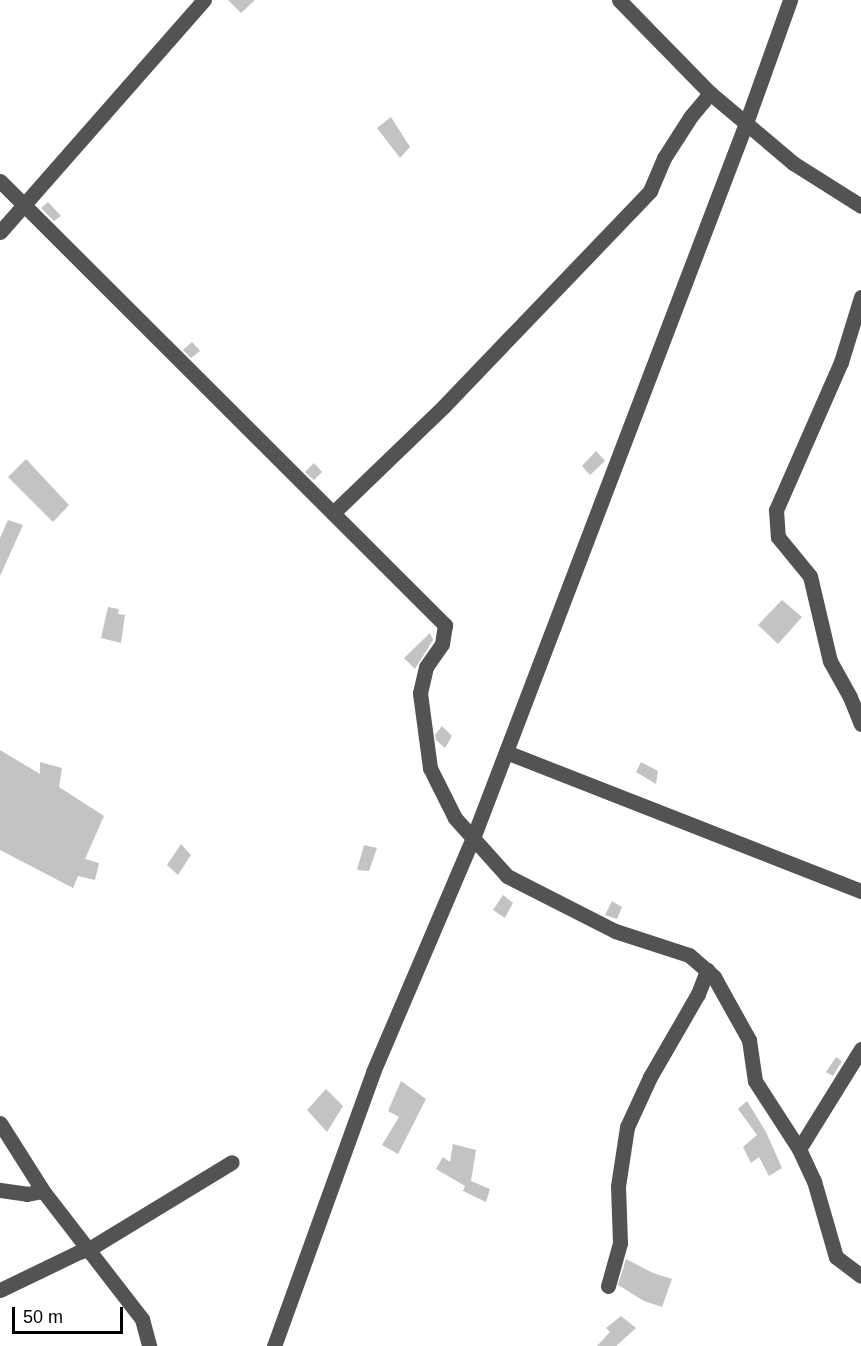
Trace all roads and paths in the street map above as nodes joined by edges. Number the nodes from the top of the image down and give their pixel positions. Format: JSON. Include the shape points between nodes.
{"nodes":[{"id":1,"x":204,"y":0,"type":"edge"},
{"id":2,"x":619,"y":0,"type":"edge"},
{"id":3,"x":790,"y":0,"type":"edge"},
{"id":4,"x":710,"y":93,"type":"junction"},
{"id":5,"x":746,"y":123,"type":"junction"},
{"id":6,"x":0,"y":181,"type":"edge"},
{"id":7,"x":861,"y":205,"type":"edge"},
{"id":8,"x":25,"y":206,"type":"junction"},
{"id":9,"x":0,"y":232,"type":"edge"},
{"id":10,"x":861,"y":297,"type":"edge"},
{"id":11,"x":333,"y":513,"type":"junction"},
{"id":12,"x":861,"y":724,"type":"edge"},
{"id":13,"x":506,"y":752,"type":"junction"},
{"id":14,"x":473,"y":838,"type":"junction"},
{"id":15,"x":861,"y":891,"type":"edge"},
{"id":16,"x":707,"y":970,"type":"junction"},
{"id":17,"x":861,"y":1049,"type":"edge"},
{"id":18,"x":0,"y":1123,"type":"edge"},
{"id":19,"x":799,"y":1149,"type":"junction"},
{"id":20,"x":232,"y":1162,"type":"dead end"},
{"id":21,"x":0,"y":1190,"type":"edge"},
{"id":22,"x":43,"y":1191,"type":"junction"},
{"id":23,"x":89,"y":1249,"type":"junction"},
{"id":24,"x":861,"y":1276,"type":"edge"},
{"id":25,"x":608,"y":1286,"type":"dead end"},
{"id":26,"x":0,"y":1290,"type":"edge"},
{"id":27,"x":150,"y":1346,"type":"edge"},
{"id":28,"x":274,"y":1346,"type":"edge"}],
"edges":[{"from":1,"to":8,"type":"street"},
{"from":2,"to":4,"type":"street"},
{"from":3,"to":5,"type":"street"},
{"from":4,"to":5,"type":"street"},
{"from":4,"to":11,"type":"street","via":[[664,158],[651,191],[444,406]]},
{"from":5,"to":7,"type":"street","via":[[793,163]]},
{"from":5,"to":13,"type":"street"},
{"from":6,"to":8,"type":"street"},
{"from":8,"to":9,"type":"street"},
{"from":8,"to":11,"type":"street"},
{"from":10,"to":12,"type":"street","via":[[841,363],[776,510],[778,537],[810,576],[830,661]]},
{"from":11,"to":14,"type":"street","via":[[446,625],[442,644],[426,667],[420,693],[430,768],[450,810]]},
{"from":13,"to":14,"type":"street"},
{"from":13,"to":15,"type":"street"},
{"from":14,"to":16,"type":"street","via":[[507,876],[615,931],[690,955]]},
{"from":14,"to":28,"type":"street","via":[[373,1072]]},
{"from":16,"to":19,"type":"street","via":[[749,1040],[755,1081]]},
{"from":16,"to":25,"type":"street","via":[[627,1127],[618,1186],[620,1243]]},
{"from":17,"to":19,"type":"street"},
{"from":18,"to":22,"type":"street"},
{"from":19,"to":24,"type":"street","via":[[814,1181],[836,1257]]},
{"from":20,"to":23,"type":"street"},
{"from":21,"to":22,"type":"street","via":[[27,1194]]},
{"from":22,"to":23,"type":"street"},
{"from":23,"to":26,"type":"street"},
{"from":23,"to":27,"type":"street","via":[[142,1319]]}]}
